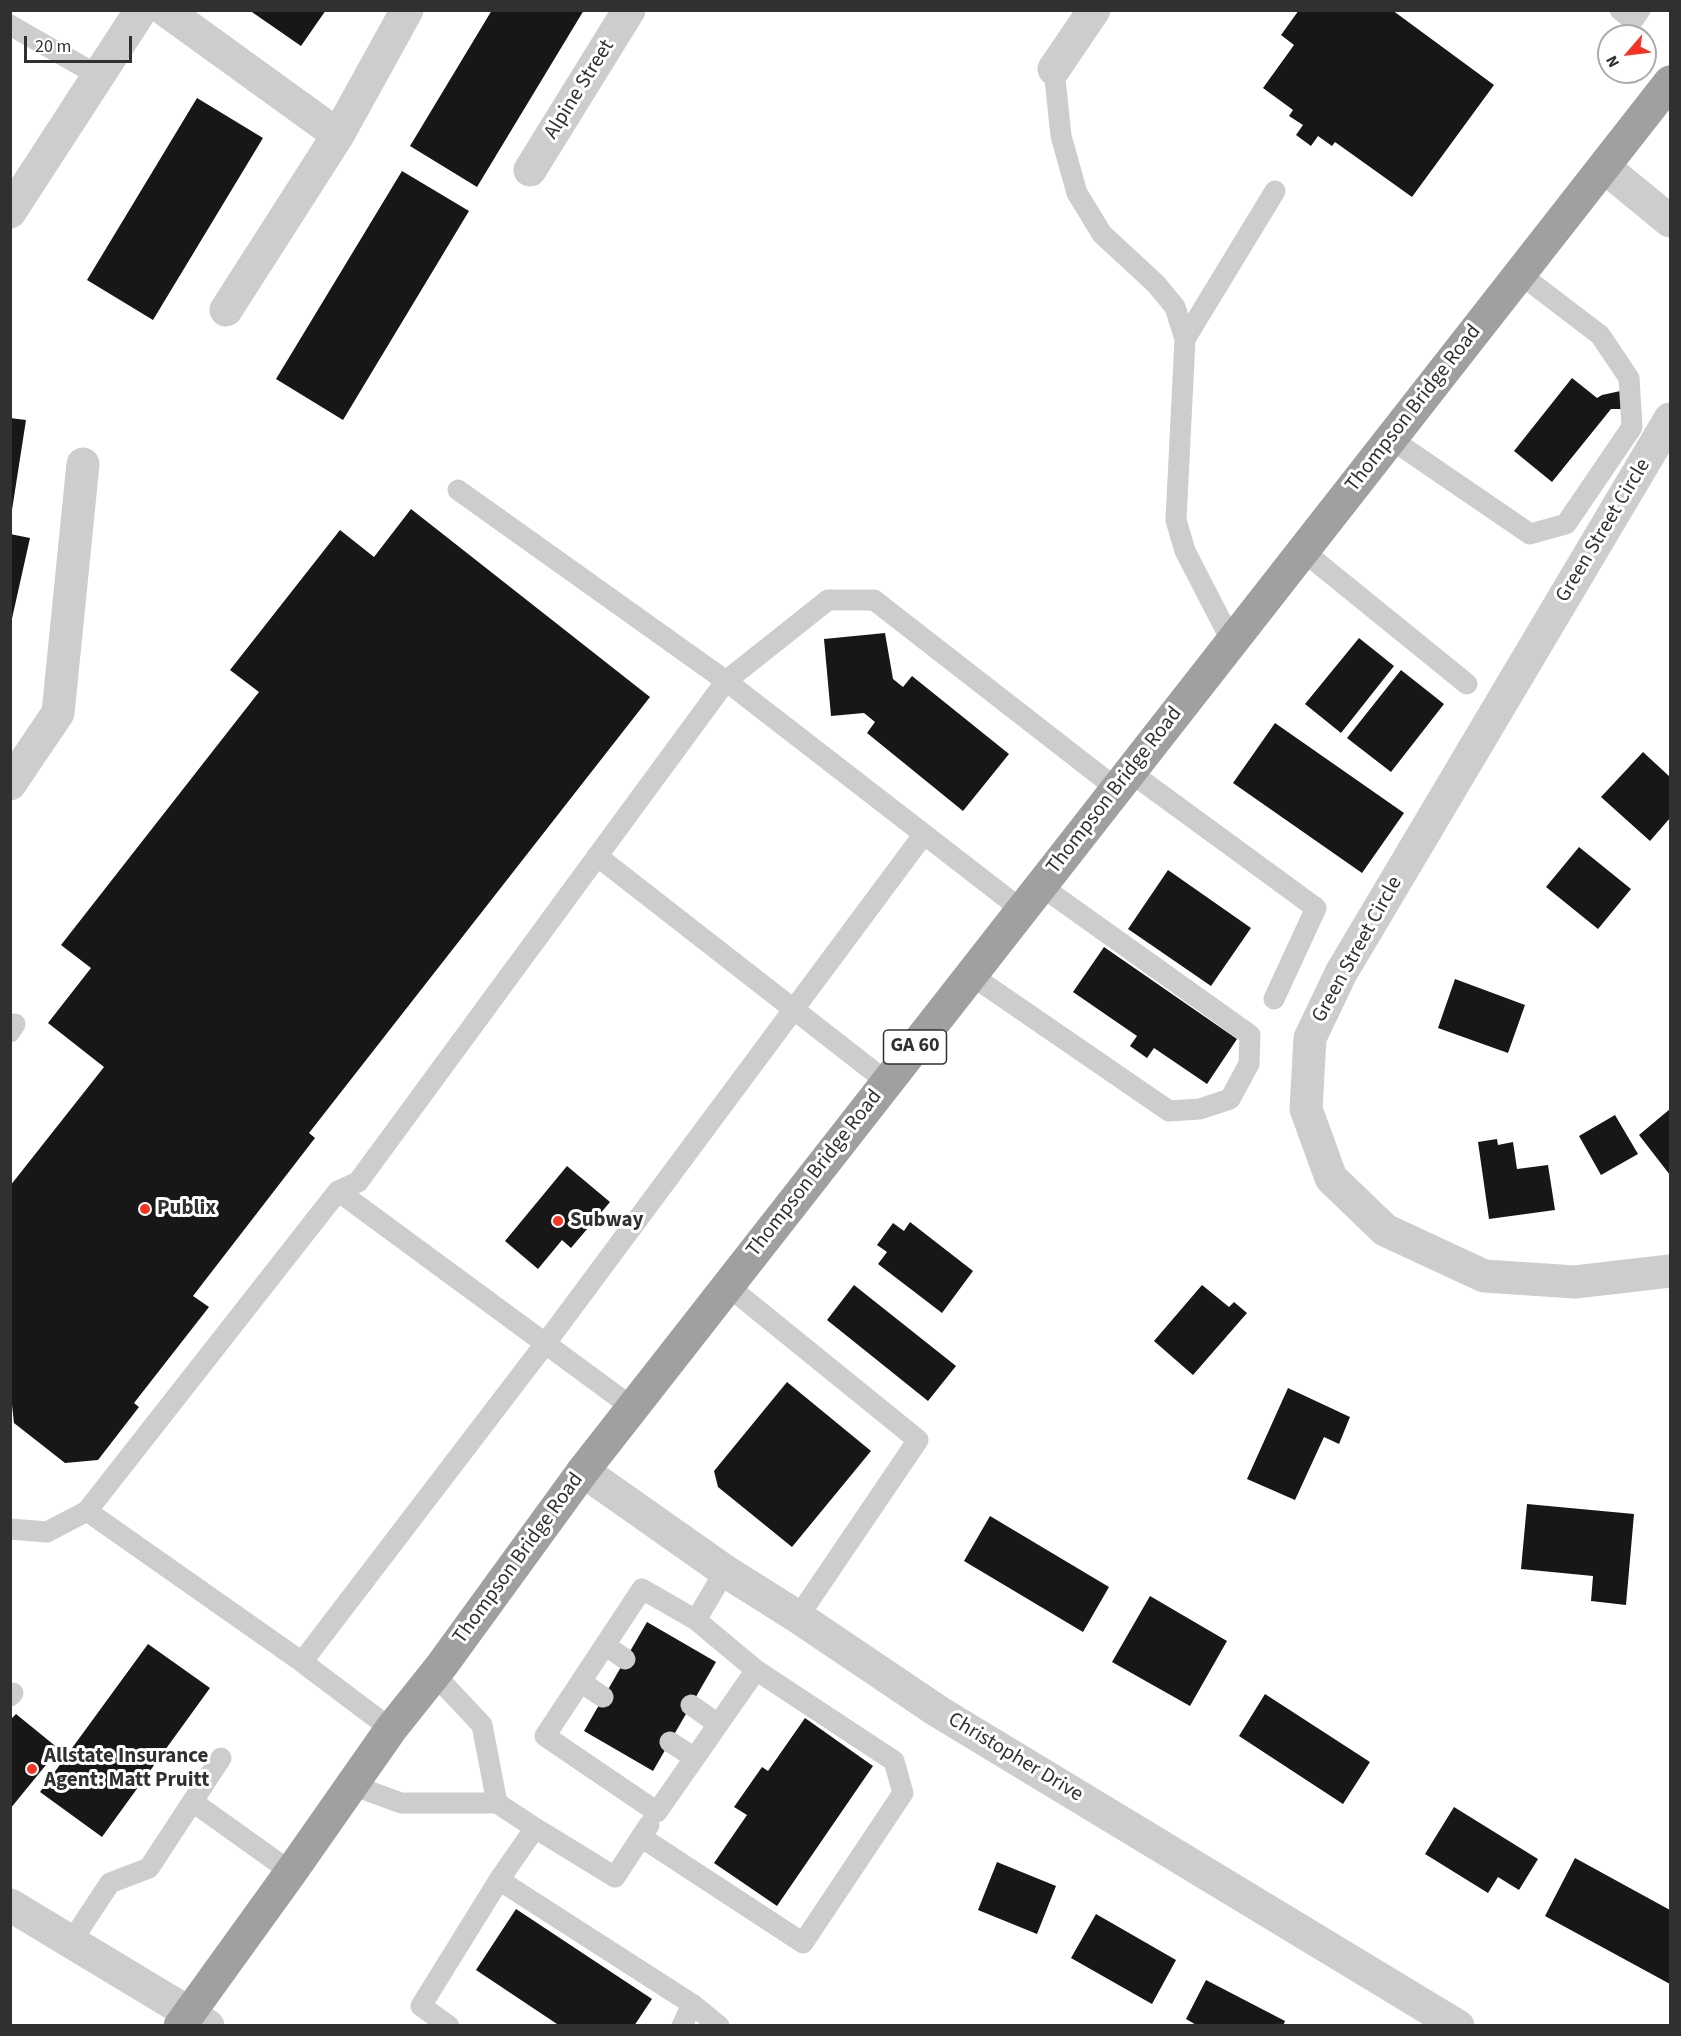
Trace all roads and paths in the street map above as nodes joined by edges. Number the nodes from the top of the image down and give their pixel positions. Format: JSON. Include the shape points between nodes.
{"nodes":[{"id":1,"x":141,"y":10,"type":"edge"},
{"id":2,"x":165,"y":10,"type":"edge"},
{"id":3,"x":407,"y":10,"type":"edge"},
{"id":4,"x":629,"y":10,"type":"edge"},
{"id":5,"x":1094,"y":10,"type":"edge"},
{"id":6,"x":1620,"y":10,"type":"edge"},
{"id":7,"x":1640,"y":10,"type":"edge"},
{"id":8,"x":10,"y":25,"type":"edge"},
{"id":9,"x":1053,"y":69,"type":"joint"},
{"id":10,"x":99,"y":76,"type":"junction"},
{"id":11,"x":1671,"y":82,"type":"edge"},
{"id":12,"x":338,"y":135,"type":"junction"},
{"id":13,"x":1604,"y":166,"type":"junction"},
{"id":14,"x":530,"y":170,"type":"dead end"},
{"id":15,"x":1275,"y":192,"type":"dead end"},
{"id":16,"x":10,"y":212,"type":"edge"},
{"id":17,"x":1671,"y":221,"type":"edge"},
{"id":18,"x":1520,"y":274,"type":"junction"},
{"id":19,"x":226,"y":310,"type":"dead end"},
{"id":20,"x":1185,"y":339,"type":"junction"},
{"id":21,"x":1671,"y":419,"type":"edge"},
{"id":22,"x":1390,"y":439,"type":"junction"},
{"id":23,"x":83,"y":464,"type":"dead end"},
{"id":24,"x":458,"y":489,"type":"dead end"},
{"id":25,"x":1303,"y":551,"type":"junction"},
{"id":26,"x":1232,"y":642,"type":"junction"},
{"id":27,"x":726,"y":681,"type":"junction"},
{"id":28,"x":1467,"y":684,"type":"dead end"},
{"id":29,"x":1123,"y":781,"type":"junction"},
{"id":30,"x":10,"y":784,"type":"edge"},
{"id":31,"x":924,"y":834,"type":"junction"},
{"id":32,"x":597,"y":856,"type":"junction"},
{"id":33,"x":1032,"y":898,"type":"junction"},
{"id":34,"x":971,"y":975,"type":"junction"},
{"id":35,"x":1274,"y":999,"type":"dead end"},
{"id":36,"x":793,"y":1009,"type":"junction"},
{"id":37,"x":887,"y":1082,"type":"junction"},
{"id":38,"x":338,"y":1191,"type":"junction"},
{"id":39,"x":1671,"y":1271,"type":"edge"},
{"id":40,"x":728,"y":1286,"type":"junction"},
{"id":41,"x":545,"y":1344,"type":"junction"},
{"id":42,"x":633,"y":1408,"type":"junction"},
{"id":43,"x":583,"y":1472,"type":"junction"},
{"id":44,"x":87,"y":1511,"type":"junction"},
{"id":45,"x":10,"y":1529,"type":"edge"},
{"id":46,"x":725,"y":1570,"type":"junction"},
{"id":47,"x":798,"y":1617,"type":"junction"},
{"id":48,"x":696,"y":1620,"type":"junction"},
{"id":49,"x":605,"y":1645,"type":"junction"},
{"id":50,"x":625,"y":1659,"type":"dead end"},
{"id":51,"x":302,"y":1662,"type":"junction"},
{"id":52,"x":756,"y":1670,"type":"junction"},
{"id":53,"x":435,"y":1675,"type":"junction"},
{"id":54,"x":581,"y":1682,"type":"junction"},
{"id":55,"x":603,"y":1697,"type":"dead end"},
{"id":56,"x":691,"y":1705,"type":"dead end"},
{"id":57,"x":718,"y":1724,"type":"junction"},
{"id":58,"x":392,"y":1729,"type":"junction"},
{"id":59,"x":670,"y":1742,"type":"dead end"},
{"id":60,"x":221,"y":1758,"type":"dead end"},
{"id":61,"x":695,"y":1758,"type":"junction"},
{"id":62,"x":352,"y":1785,"type":"junction"},
{"id":63,"x":193,"y":1802,"type":"junction"},
{"id":64,"x":497,"y":1803,"type":"junction"},
{"id":65,"x":657,"y":1812,"type":"junction"},
{"id":66,"x":535,"y":1828,"type":"junction"},
{"id":67,"x":641,"y":1837,"type":"junction"},
{"id":68,"x":291,"y":1872,"type":"junction"},
{"id":69,"x":499,"y":1880,"type":"junction"},
{"id":70,"x":10,"y":1905,"type":"edge"},
{"id":71,"x":71,"y":1941,"type":"junction"},
{"id":72,"x":692,"y":2004,"type":"junction"},
{"id":73,"x":192,"y":2021,"type":"edge"},
{"id":74,"x":450,"y":2025,"type":"edge"},
{"id":75,"x":682,"y":2025,"type":"edge"},
{"id":76,"x":719,"y":2025,"type":"edge"},
{"id":77,"x":1458,"y":2025,"type":"edge"}],
"edges":[{"from":1,"to":10,"type":"street"},
{"from":2,"to":12,"type":"street"},
{"from":3,"to":12,"type":"street"},
{"from":4,"to":14,"type":"street","name":"Alpine Street"},
{"from":5,"to":9,"type":"street"},
{"from":6,"to":7,"type":"lane","via":[[1633,20]]},
{"from":8,"to":10,"type":"lane"},
{"from":9,"to":20,"type":"lane","via":[[1061,136],[1077,193],[1102,234],[1175,307]]},
{"from":10,"to":16,"type":"street"},
{"from":11,"to":13,"type":"highway","name":"Thompson Bridge Road","number":"GA 60"},
{"from":12,"to":19,"type":"street"},
{"from":13,"to":17,"type":"street"},
{"from":13,"to":18,"type":"highway","name":"Thompson Bridge Road","number":"GA 60"},
{"from":15,"to":20,"type":"lane"},
{"from":18,"to":22,"type":"highway","name":"Thompson Bridge Road","number":"GA 60"},
{"from":18,"to":22,"type":"lane","via":[[1600,336],[1629,378],[1632,427],[1566,524],[1530,534]]},
{"from":20,"to":26,"type":"lane","via":[[1176,520],[1185,551]]},
{"from":21,"to":39,"type":"street","name":"Green Street Circle","via":[[1341,973],[1310,1038],[1306,1109],[1331,1178],[1385,1230],[1484,1276],[1575,1282]]},
{"from":22,"to":25,"type":"highway","name":"Thompson Bridge Road","number":"GA 60"},
{"from":23,"to":30,"type":"street","via":[[58,712]]},
{"from":24,"to":27,"type":"lane"},
{"from":25,"to":26,"type":"highway","name":"Thompson Bridge Road","number":"GA 60"},
{"from":25,"to":28,"type":"lane"},
{"from":26,"to":29,"type":"highway","name":"Thompson Bridge Road","number":"GA 60"},
{"from":27,"to":29,"type":"lane","via":[[828,600],[874,600]]},
{"from":27,"to":31,"type":"lane"},
{"from":27,"to":32,"type":"lane"},
{"from":29,"to":33,"type":"highway","name":"Thompson Bridge Road","number":"GA 60"},
{"from":29,"to":35,"type":"lane","via":[[1316,908]]},
{"from":31,"to":33,"type":"lane"},
{"from":31,"to":36,"type":"lane"},
{"from":32,"to":36,"type":"lane"},
{"from":32,"to":38,"type":"lane","via":[[358,1182]]},
{"from":33,"to":34,"type":"highway","name":"Thompson Bridge Road","number":"GA 60"},
{"from":33,"to":34,"type":"lane","via":[[1250,1035],[1249,1064],[1230,1099],[1200,1109],[1169,1111]]},
{"from":34,"to":37,"type":"highway","name":"Thompson Bridge Road","number":"GA 60"},
{"from":36,"to":37,"type":"lane"},
{"from":36,"to":41,"type":"lane"},
{"from":37,"to":40,"type":"highway","name":"Thompson Bridge Road","number":"GA 60"},
{"from":38,"to":41,"type":"lane"},
{"from":38,"to":44,"type":"lane"},
{"from":40,"to":42,"type":"highway","name":"Thompson Bridge Road","number":"GA 60"},
{"from":40,"to":47,"type":"lane","via":[[918,1440]]},
{"from":41,"to":42,"type":"lane"},
{"from":41,"to":51,"type":"lane"},
{"from":42,"to":43,"type":"highway","name":"Thompson Bridge Road","number":"GA 60"},
{"from":43,"to":46,"type":"street","name":"Christopher Drive"},
{"from":43,"to":53,"type":"highway","name":"Thompson Bridge Road","number":"GA 60"},
{"from":44,"to":45,"type":"lane","via":[[47,1532]]},
{"from":44,"to":51,"type":"lane"},
{"from":46,"to":47,"type":"street","name":"Christopher Drive"},
{"from":46,"to":48,"type":"lane"},
{"from":47,"to":77,"type":"street","name":"Christopher Drive","via":[[939,1712]]},
{"from":48,"to":49,"type":"lane","via":[[642,1589]]},
{"from":48,"to":52,"type":"lane"},
{"from":49,"to":50,"type":"lane"},
{"from":49,"to":54,"type":"lane"},
{"from":51,"to":58,"type":"lane"},
{"from":52,"to":57,"type":"lane"},
{"from":52,"to":67,"type":"lane","via":[[894,1761],[903,1793],[803,1943]]},
{"from":53,"to":58,"type":"highway","name":"Thompson Bridge Road","number":"GA 60"},
{"from":53,"to":64,"type":"lane","via":[[482,1725]]},
{"from":54,"to":55,"type":"lane"},
{"from":54,"to":65,"type":"lane","via":[[545,1736]]},
{"from":56,"to":57,"type":"lane"},
{"from":57,"to":61,"type":"lane"},
{"from":58,"to":62,"type":"highway","name":"Thompson Bridge Road","number":"GA 60"},
{"from":59,"to":61,"type":"lane"},
{"from":60,"to":63,"type":"lane"},
{"from":61,"to":65,"type":"lane"},
{"from":62,"to":64,"type":"lane","via":[[401,1803]]},
{"from":62,"to":68,"type":"highway","name":"Thompson Bridge Road","number":"GA 60"},
{"from":63,"to":68,"type":"lane"},
{"from":63,"to":71,"type":"lane","via":[[150,1868],[110,1882]]},
{"from":64,"to":66,"type":"lane"},
{"from":65,"to":67,"type":"lane"},
{"from":66,"to":67,"type":"lane","via":[[615,1877]]},
{"from":66,"to":69,"type":"lane"},
{"from":68,"to":73,"type":"highway","name":"Thompson Bridge Road","number":"GA 60"},
{"from":69,"to":72,"type":"lane"},
{"from":69,"to":74,"type":"lane","via":[[421,2006]]},
{"from":70,"to":71,"type":"street"},
{"from":71,"to":73,"type":"street"},
{"from":72,"to":75,"type":"lane"},
{"from":72,"to":76,"type":"lane"}]}
